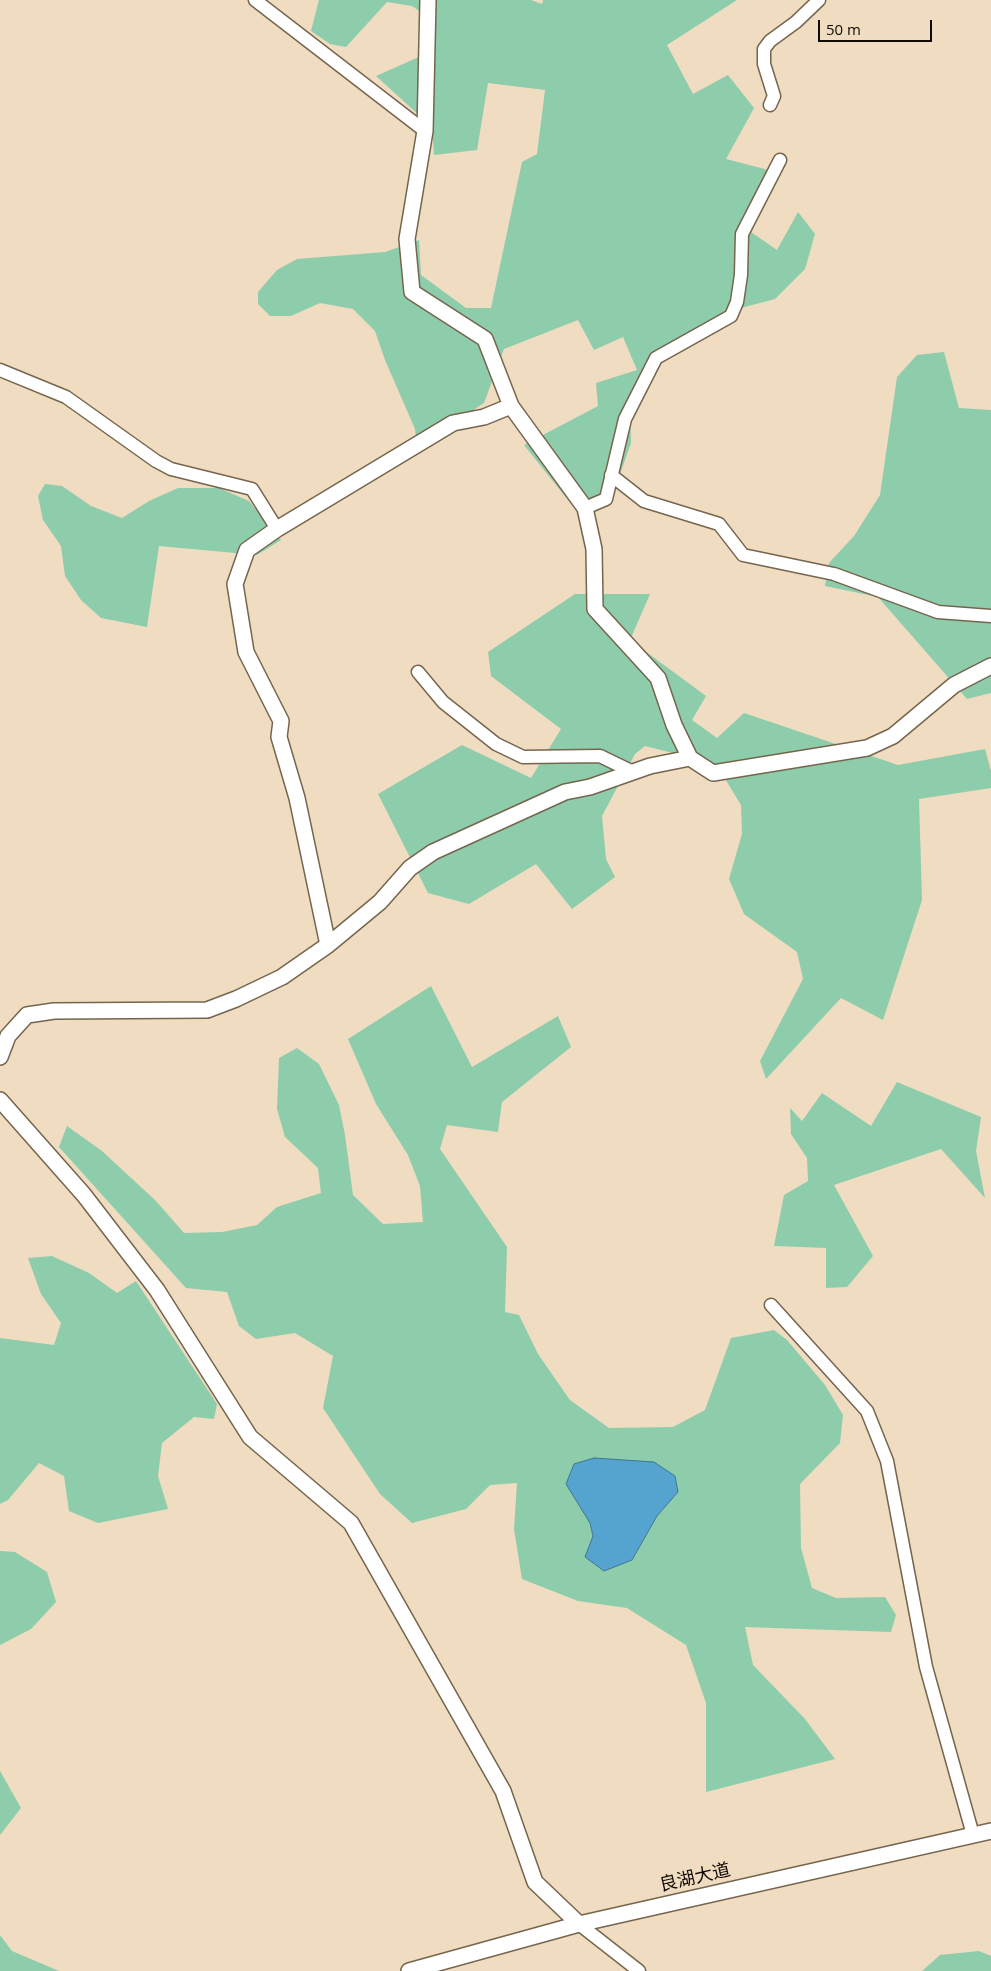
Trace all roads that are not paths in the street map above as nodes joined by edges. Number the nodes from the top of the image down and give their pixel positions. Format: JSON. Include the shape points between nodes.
{"nodes":[{"id":1,"x":256,"y":0,"type":"edge"},
{"id":2,"x":428,"y":0,"type":"edge"},
{"id":3,"x":817,"y":1,"type":"edge"},
{"id":4,"x":770,"y":104,"type":"dead end"},
{"id":5,"x":425,"y":130,"type":"junction"},
{"id":6,"x":780,"y":160,"type":"dead end"},
{"id":7,"x":0,"y":370,"type":"edge"},
{"id":8,"x":511,"y":406,"type":"junction"},
{"id":9,"x":611,"y":474,"type":"junction"},
{"id":10,"x":585,"y":508,"type":"junction"},
{"id":11,"x":277,"y":529,"type":"junction"},
{"id":12,"x":991,"y":616,"type":"edge"},
{"id":13,"x":991,"y":666,"type":"edge"},
{"id":14,"x":418,"y":672,"type":"dead end"},
{"id":15,"x":690,"y":758,"type":"junction"},
{"id":16,"x":633,"y":772,"type":"junction"},
{"id":17,"x":328,"y":945,"type":"junction"},
{"id":18,"x":0,"y":1056,"type":"edge"},
{"id":19,"x":0,"y":1100,"type":"edge"},
{"id":20,"x":771,"y":1305,"type":"dead end"},
{"id":21,"x":991,"y":1831,"type":"edge"},
{"id":22,"x":973,"y":1835,"type":"junction"},
{"id":23,"x":579,"y":1924,"type":"junction"},
{"id":24,"x":409,"y":1971,"type":"edge"},
{"id":25,"x":639,"y":1971,"type":"edge"}],
"edges":[{"from":1,"to":5,"type":"street"},
{"from":2,"to":5,"type":"street"},
{"from":3,"to":4,"type":"street","via":[[764,49],[764,64],[774,96]]},
{"from":5,"to":8,"type":"street","via":[[407,238],[412,292],[485,340]]},
{"from":6,"to":9,"type":"street","via":[[742,234],[742,275],[738,302],[731,316],[656,358],[625,419]]},
{"from":7,"to":11,"type":"street","via":[[66,397],[171,469],[252,490]]},
{"from":8,"to":10,"type":"street"},
{"from":8,"to":11,"type":"street","via":[[484,417],[453,423]]},
{"from":9,"to":10,"type":"street","via":[[606,499]]},
{"from":9,"to":12,"type":"street","via":[[644,501],[720,524],[743,555],[834,574],[938,612]]},
{"from":10,"to":15,"type":"street","via":[[594,549],[595,609],[658,678],[674,725]]},
{"from":11,"to":17,"type":"street","via":[[247,550],[235,584],[246,652],[281,721],[279,736],[297,798]]},
{"from":13,"to":15,"type":"street","via":[[954,685],[893,736],[867,748],[713,774]]},
{"from":14,"to":16,"type":"street","via":[[443,702],[496,744],[523,757],[600,756]]},
{"from":15,"to":16,"type":"street"},
{"from":16,"to":17,"type":"street","via":[[565,792],[433,852],[410,868],[380,902]]},
{"from":17,"to":18,"type":"street","via":[[282,977],[207,1010],[54,1011],[27,1015],[8,1036]]},
{"from":19,"to":23,"type":"street","via":[[84,1195],[157,1290],[250,1437],[351,1523],[503,1791],[535,1882]]},
{"from":20,"to":22,"type":"street","via":[[867,1411],[887,1461],[926,1667]]},
{"from":21,"to":22,"type":"street","name":"良湖大道"},
{"from":22,"to":23,"type":"street","name":"良湖大道"},
{"from":23,"to":24,"type":"street","name":"良湖大道"},
{"from":23,"to":25,"type":"street"}]}
